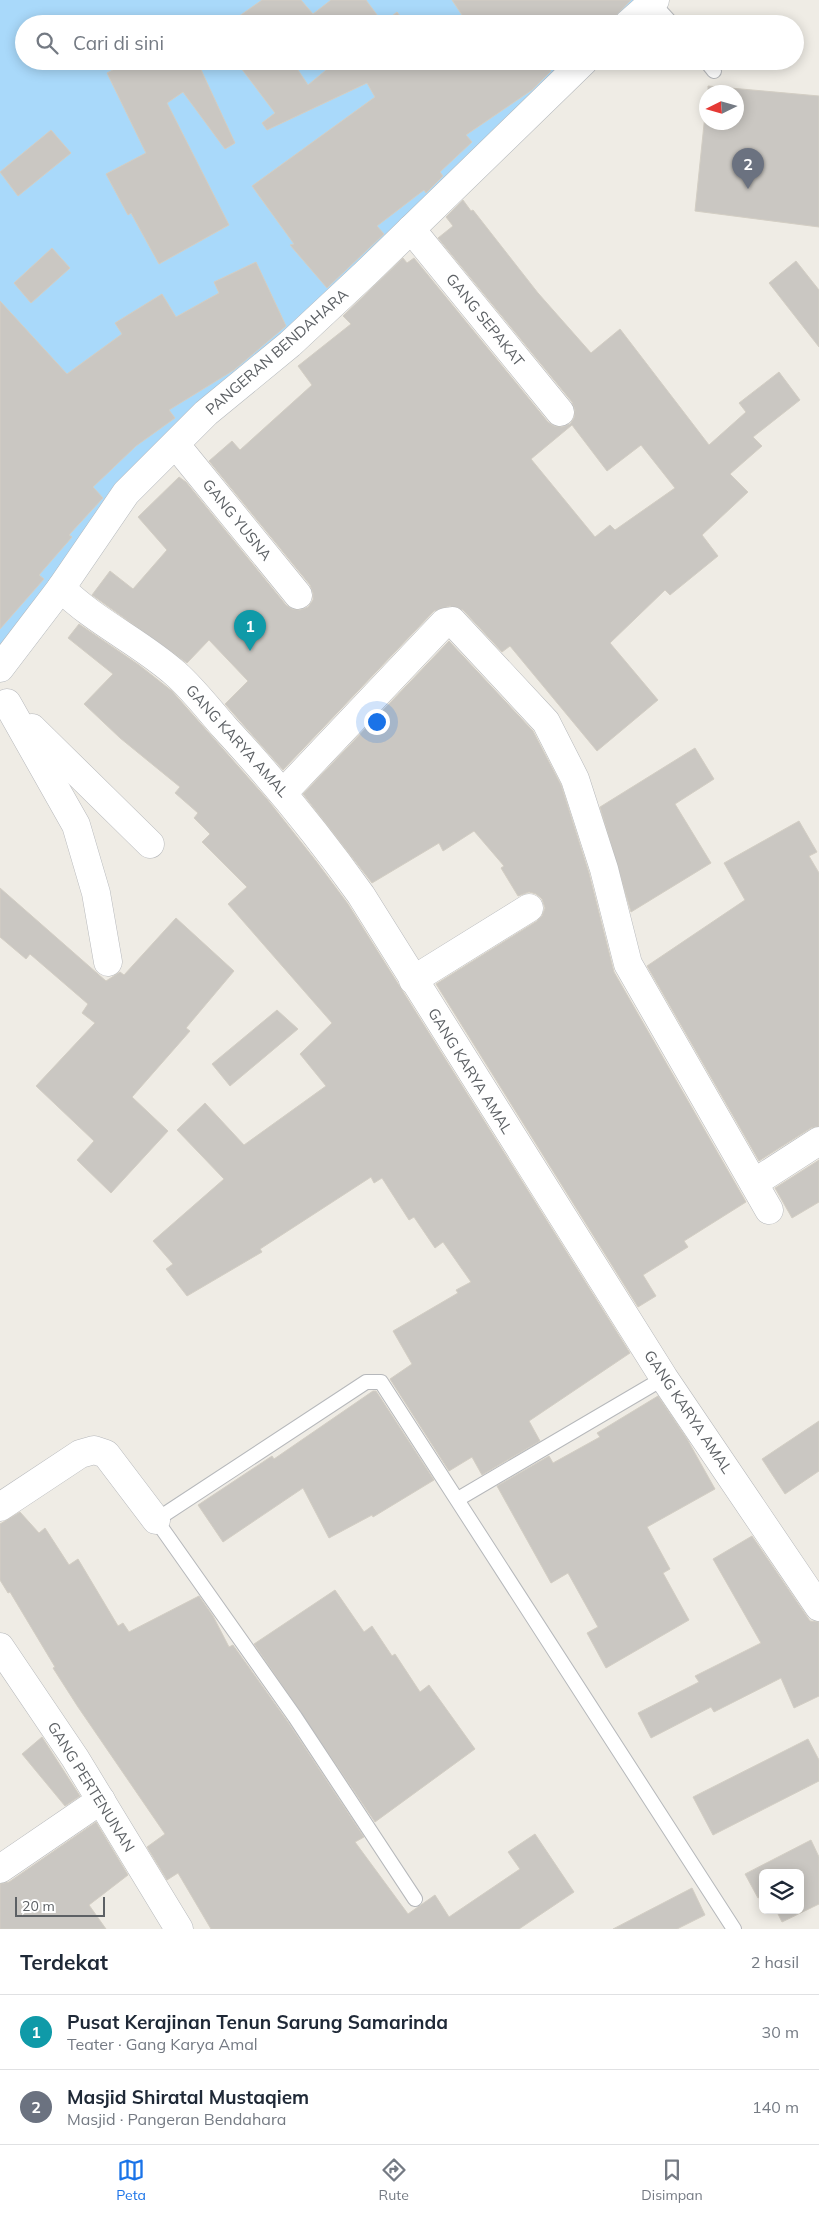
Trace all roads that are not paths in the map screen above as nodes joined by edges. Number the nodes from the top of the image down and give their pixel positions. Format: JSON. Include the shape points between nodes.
{"nodes":[{"id":1,"x":654,"y":1,"type":"edge"},
{"id":2,"x":638,"y":15,"type":"edge"},
{"id":3,"x":665,"y":15,"type":"edge"},
{"id":4,"x":575,"y":70,"type":"edge"},
{"id":5,"x":411,"y":229,"type":"junction"},
{"id":6,"x":560,"y":412,"type":"dead end"},
{"id":7,"x":176,"y":446,"type":"junction"},
{"id":8,"x":61,"y":588,"type":"junction"},
{"id":9,"x":298,"y":594,"type":"dead end"},
{"id":10,"x":0,"y":668,"type":"edge"},
{"id":11,"x":4,"y":700,"type":"edge"},
{"id":12,"x":284,"y":792,"type":"junction"},
{"id":13,"x":150,"y":844,"type":"dead end"},
{"id":14,"x":529,"y":908,"type":"dead end"},
{"id":15,"x":108,"y":962,"type":"dead end"},
{"id":16,"x":413,"y":980,"type":"junction"},
{"id":17,"x":819,"y":1141,"type":"edge"},
{"id":18,"x":754,"y":1184,"type":"junction"},
{"id":19,"x":769,"y":1210,"type":"dead end"},
{"id":20,"x":664,"y":1378,"type":"junction"},
{"id":21,"x":458,"y":1500,"type":"junction"},
{"id":22,"x":0,"y":1507,"type":"edge"},
{"id":23,"x":156,"y":1520,"type":"junction"},
{"id":24,"x":819,"y":1607,"type":"edge"},
{"id":25,"x":0,"y":1647,"type":"edge"},
{"id":26,"x":101,"y":1800,"type":"junction"},
{"id":27,"x":0,"y":1869,"type":"edge"},
{"id":28,"x":415,"y":1898,"type":"dead end"},
{"id":29,"x":179,"y":1929,"type":"edge"},
{"id":30,"x":734,"y":1929,"type":"edge"}],
"edges":[{"from":1,"to":2,"type":"street"},
{"from":1,"to":3,"type":"lane"},
{"from":4,"to":5,"type":"street","name":"PANGERAN BENDAHARA"},
{"from":5,"to":6,"type":"street","name":"GANG SEPAKAT"},
{"from":5,"to":7,"type":"street","name":"PANGERAN BENDAHARA","via":[[290,344],[206,414]]},
{"from":7,"to":8,"type":"street","name":"PANGERAN BENDAHARA","via":[[126,493]]},
{"from":7,"to":9,"type":"street","name":"GANG YUSNA"},
{"from":8,"to":10,"type":"street","name":"PANGERAN BENDAHARA"},
{"from":8,"to":12,"type":"street","name":"GANG KARYA AMAL","via":[[178,676]]},
{"from":11,"to":13,"type":"street"},
{"from":11,"to":15,"type":"street","via":[[76,825],[96,893]]},
{"from":12,"to":16,"type":"street","name":"GANG KARYA AMAL","via":[[362,895]]},
{"from":12,"to":18,"type":"street","via":[[445,622],[452,621],[546,722],[575,780],[604,870],[628,964]]},
{"from":14,"to":16,"type":"street"},
{"from":16,"to":20,"type":"street","name":"GANG KARYA AMAL"},
{"from":17,"to":18,"type":"street"},
{"from":18,"to":19,"type":"street"},
{"from":20,"to":21,"type":"lane"},
{"from":20,"to":24,"type":"street","name":"GANG KARYA AMAL"},
{"from":21,"to":23,"type":"lane","via":[[382,1382],[366,1382]]},
{"from":21,"to":30,"type":"lane"},
{"from":22,"to":23,"type":"street","via":[[80,1454],[94,1450],[106,1454]]},
{"from":23,"to":28,"type":"lane","via":[[295,1717]]},
{"from":25,"to":26,"type":"street","name":"GANG PERTENUNAN"},
{"from":26,"to":27,"type":"street"},
{"from":26,"to":29,"type":"street","name":"GANG PERTENUNAN"}]}
